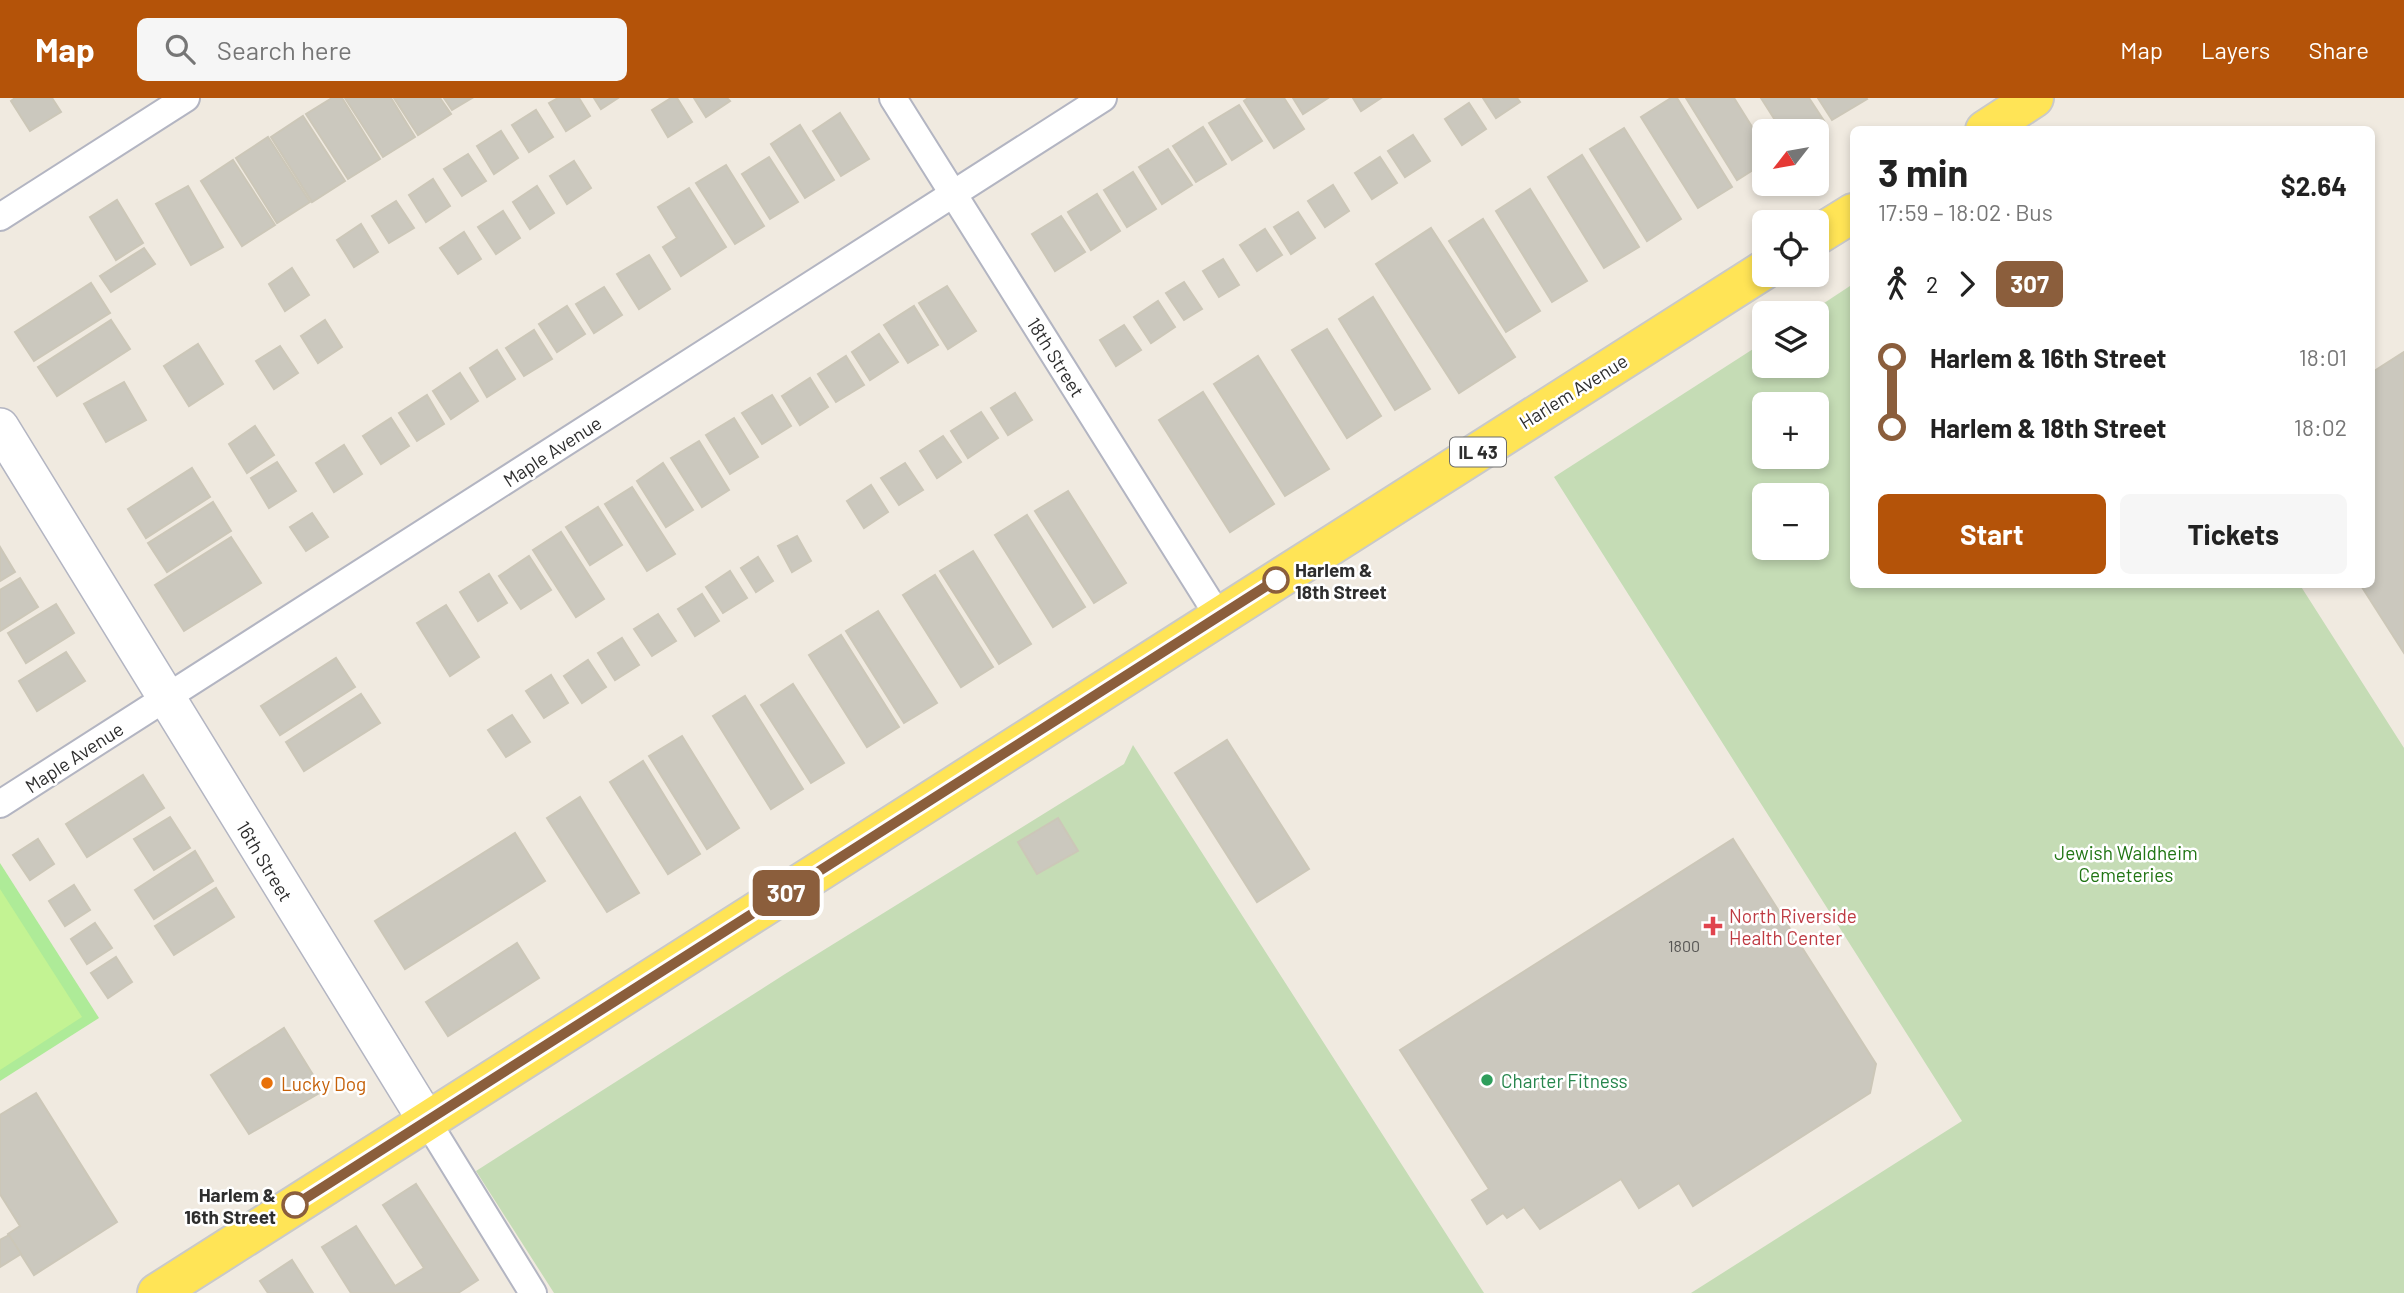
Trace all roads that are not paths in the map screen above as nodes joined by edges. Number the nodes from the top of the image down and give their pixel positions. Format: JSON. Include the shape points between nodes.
{"nodes":[{"id":1,"x":186,"y":98,"type":"edge"},
{"id":2,"x":893,"y":98,"type":"edge"},
{"id":3,"x":1103,"y":98,"type":"edge"},
{"id":4,"x":2034,"y":98,"type":"edge"},
{"id":5,"x":1990,"y":126,"type":"edge"},
{"id":6,"x":953,"y":194,"type":"junction"},
{"id":7,"x":1850,"y":215,"type":"edge"},
{"id":8,"x":0,"y":217,"type":"edge"},
{"id":9,"x":1829,"y":228,"type":"edge"},
{"id":10,"x":1752,"y":278,"type":"edge"},
{"id":11,"x":0,"y":427,"type":"edge"},
{"id":12,"x":1219,"y":617,"type":"junction"},
{"id":13,"x":167,"y":698,"type":"junction"},
{"id":14,"x":0,"y":804,"type":"edge"},
{"id":15,"x":427,"y":1121,"type":"junction"},
{"id":16,"x":157,"y":1293,"type":"edge"},
{"id":17,"x":533,"y":1293,"type":"edge"}],
"edges":[{"from":1,"to":8,"type":"street"},
{"from":2,"to":6,"type":"street","name":"18th Street"},
{"from":3,"to":6,"type":"street","name":"Maple Avenue"},
{"from":4,"to":5,"type":"main road"},
{"from":6,"to":12,"type":"street","name":"18th Street"},
{"from":6,"to":13,"type":"street","name":"Maple Avenue"},
{"from":7,"to":9,"type":"main road"},
{"from":10,"to":12,"type":"main road","name":"Harlem Avenue","number":"IL 43"},
{"from":11,"to":13,"type":"street","name":"16th Street"},
{"from":12,"to":15,"type":"main road","name":"Harlem Avenue","number":"IL 43"},
{"from":13,"to":14,"type":"street","name":"Maple Avenue"},
{"from":13,"to":15,"type":"street","name":"16th Street"},
{"from":15,"to":16,"type":"main road","number":"IL 43"},
{"from":15,"to":17,"type":"street","name":"16th Street"}]}
